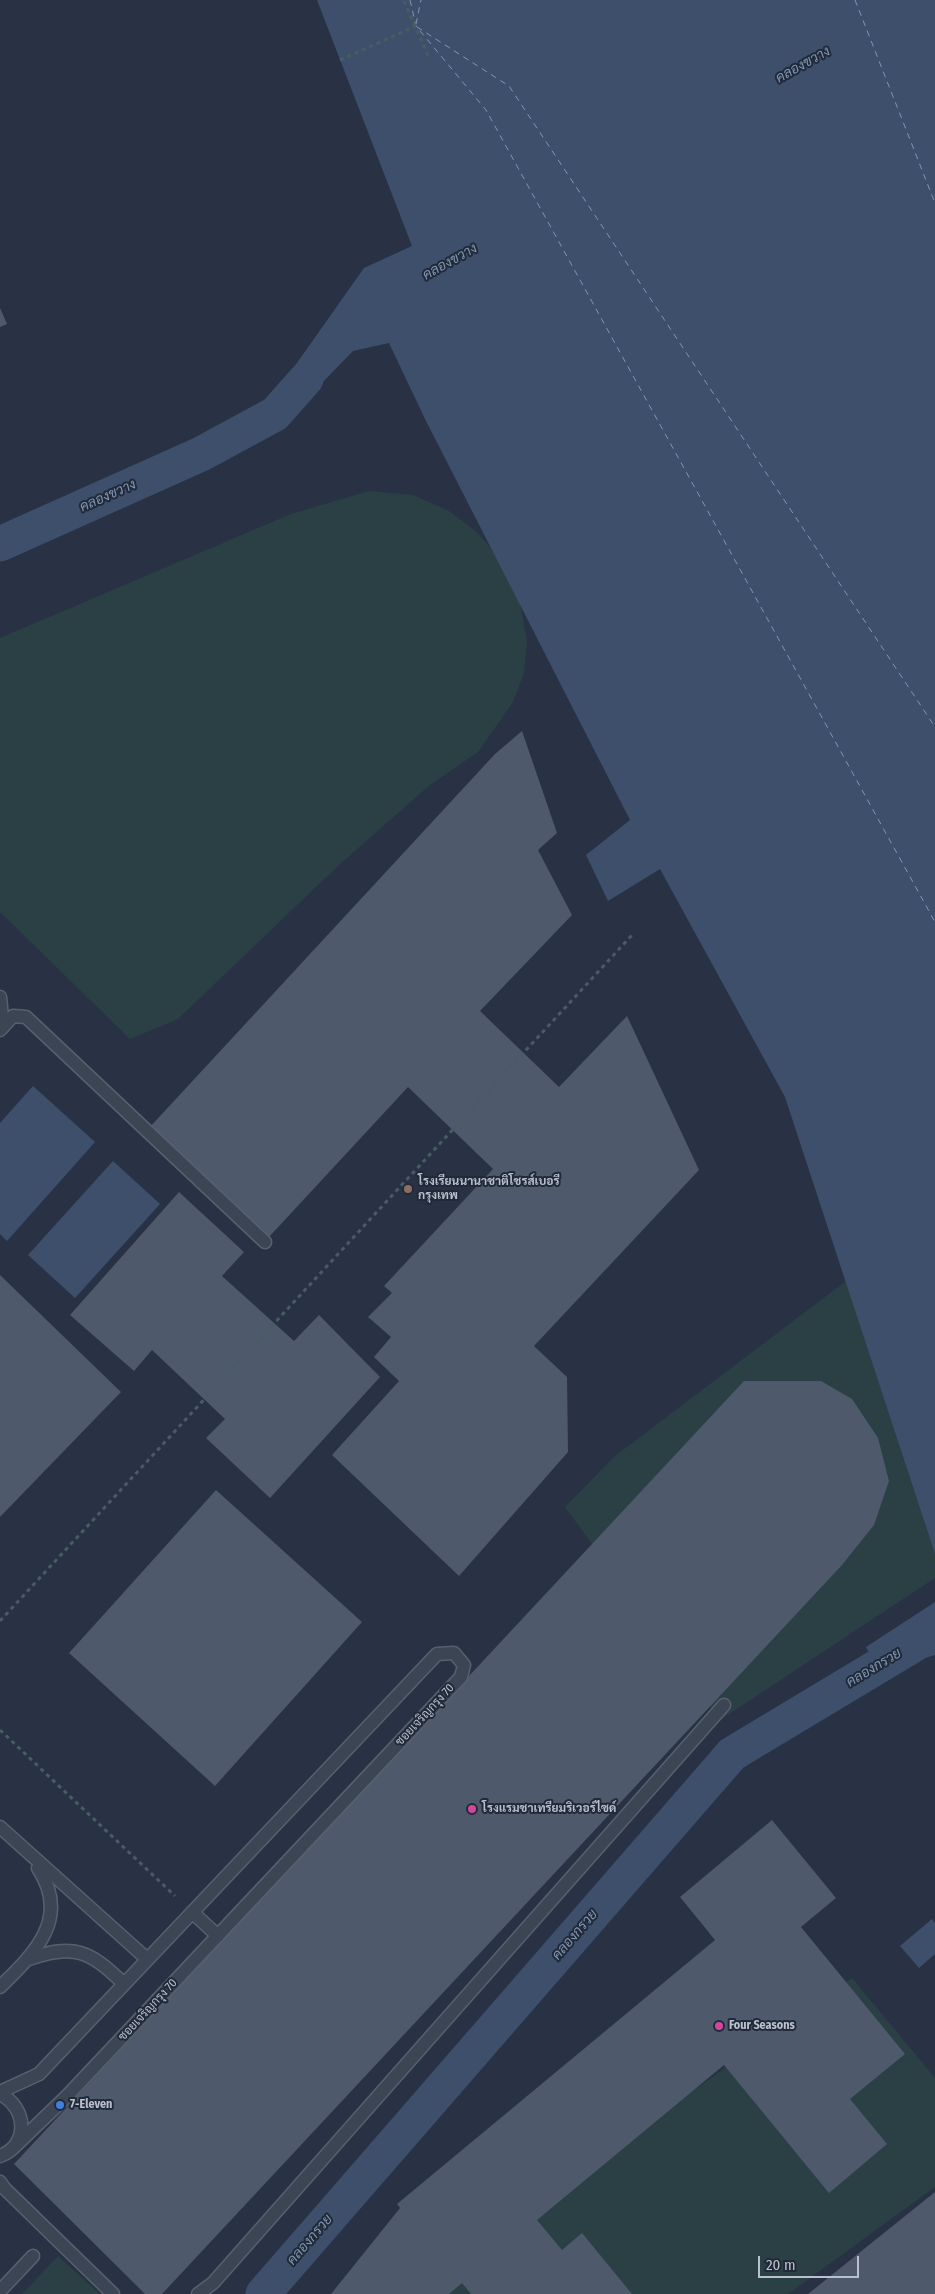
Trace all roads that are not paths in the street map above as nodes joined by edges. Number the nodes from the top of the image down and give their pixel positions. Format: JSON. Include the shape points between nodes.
{"nodes":[{"id":1,"x":0,"y":997,"type":"edge"},
{"id":2,"x":2,"y":1029,"type":"edge"},
{"id":3,"x":265,"y":1242,"type":"dead end"},
{"id":4,"x":724,"y":1705,"type":"dead end"},
{"id":5,"x":0,"y":1827,"type":"edge"},
{"id":6,"x":28,"y":1853,"type":"junction"},
{"id":7,"x":192,"y":1912,"type":"junction"},
{"id":8,"x":218,"y":1936,"type":"junction"},
{"id":9,"x":29,"y":1958,"type":"junction"},
{"id":10,"x":147,"y":1959,"type":"junction"},
{"id":11,"x":123,"y":1983,"type":"junction"},
{"id":12,"x":0,"y":1987,"type":"edge"},
{"id":13,"x":0,"y":2093,"type":"edge"},
{"id":14,"x":12,"y":2149,"type":"junction"},
{"id":15,"x":0,"y":2156,"type":"edge"},
{"id":16,"x":0,"y":2182,"type":"edge"},
{"id":17,"x":33,"y":2256,"type":"dead end"},
{"id":18,"x":0,"y":2291,"type":"edge"},
{"id":19,"x":113,"y":2294,"type":"edge"},
{"id":20,"x":198,"y":2294,"type":"edge"}],
"edges":[{"from":1,"to":2,"type":"lane"},
{"from":2,"to":3,"type":"lane","via":[[13,1016],[26,1017]]},
{"from":4,"to":20,"type":"lane","via":[[219,2276]]},
{"from":5,"to":6,"type":"lane"},
{"from":6,"to":9,"type":"lane","via":[[44,1876],[51,1894],[52,1909],[45,1934]]},
{"from":6,"to":10,"type":"lane"},
{"from":7,"to":8,"type":"lane"},
{"from":7,"to":8,"type":"lane","name":"ซอยเจริญกรุง 70","via":[[437,1654],[454,1653],[464,1665],[461,1677]]},
{"from":7,"to":10,"type":"lane","name":"ซอยเจริญกรุง 70"},
{"from":8,"to":14,"type":"lane","name":"ซอยเจริญกรุง 70","via":[[68,2095]]},
{"from":9,"to":11,"type":"lane","via":[[68,1949],[89,1955]]},
{"from":9,"to":12,"type":"lane"},
{"from":10,"to":11,"type":"lane","name":"ซอยเจริญกรุง 70"},
{"from":11,"to":13,"type":"lane","name":"ซอยเจริญกรุง 70","via":[[39,2074]]},
{"from":13,"to":14,"type":"lane","via":[[11,2100],[21,2118],[21,2134]]},
{"from":14,"to":15,"type":"lane","name":"ซอยเจริญกรุง 70"},
{"from":16,"to":19,"type":"lane"},
{"from":17,"to":18,"type":"lane"}]}
